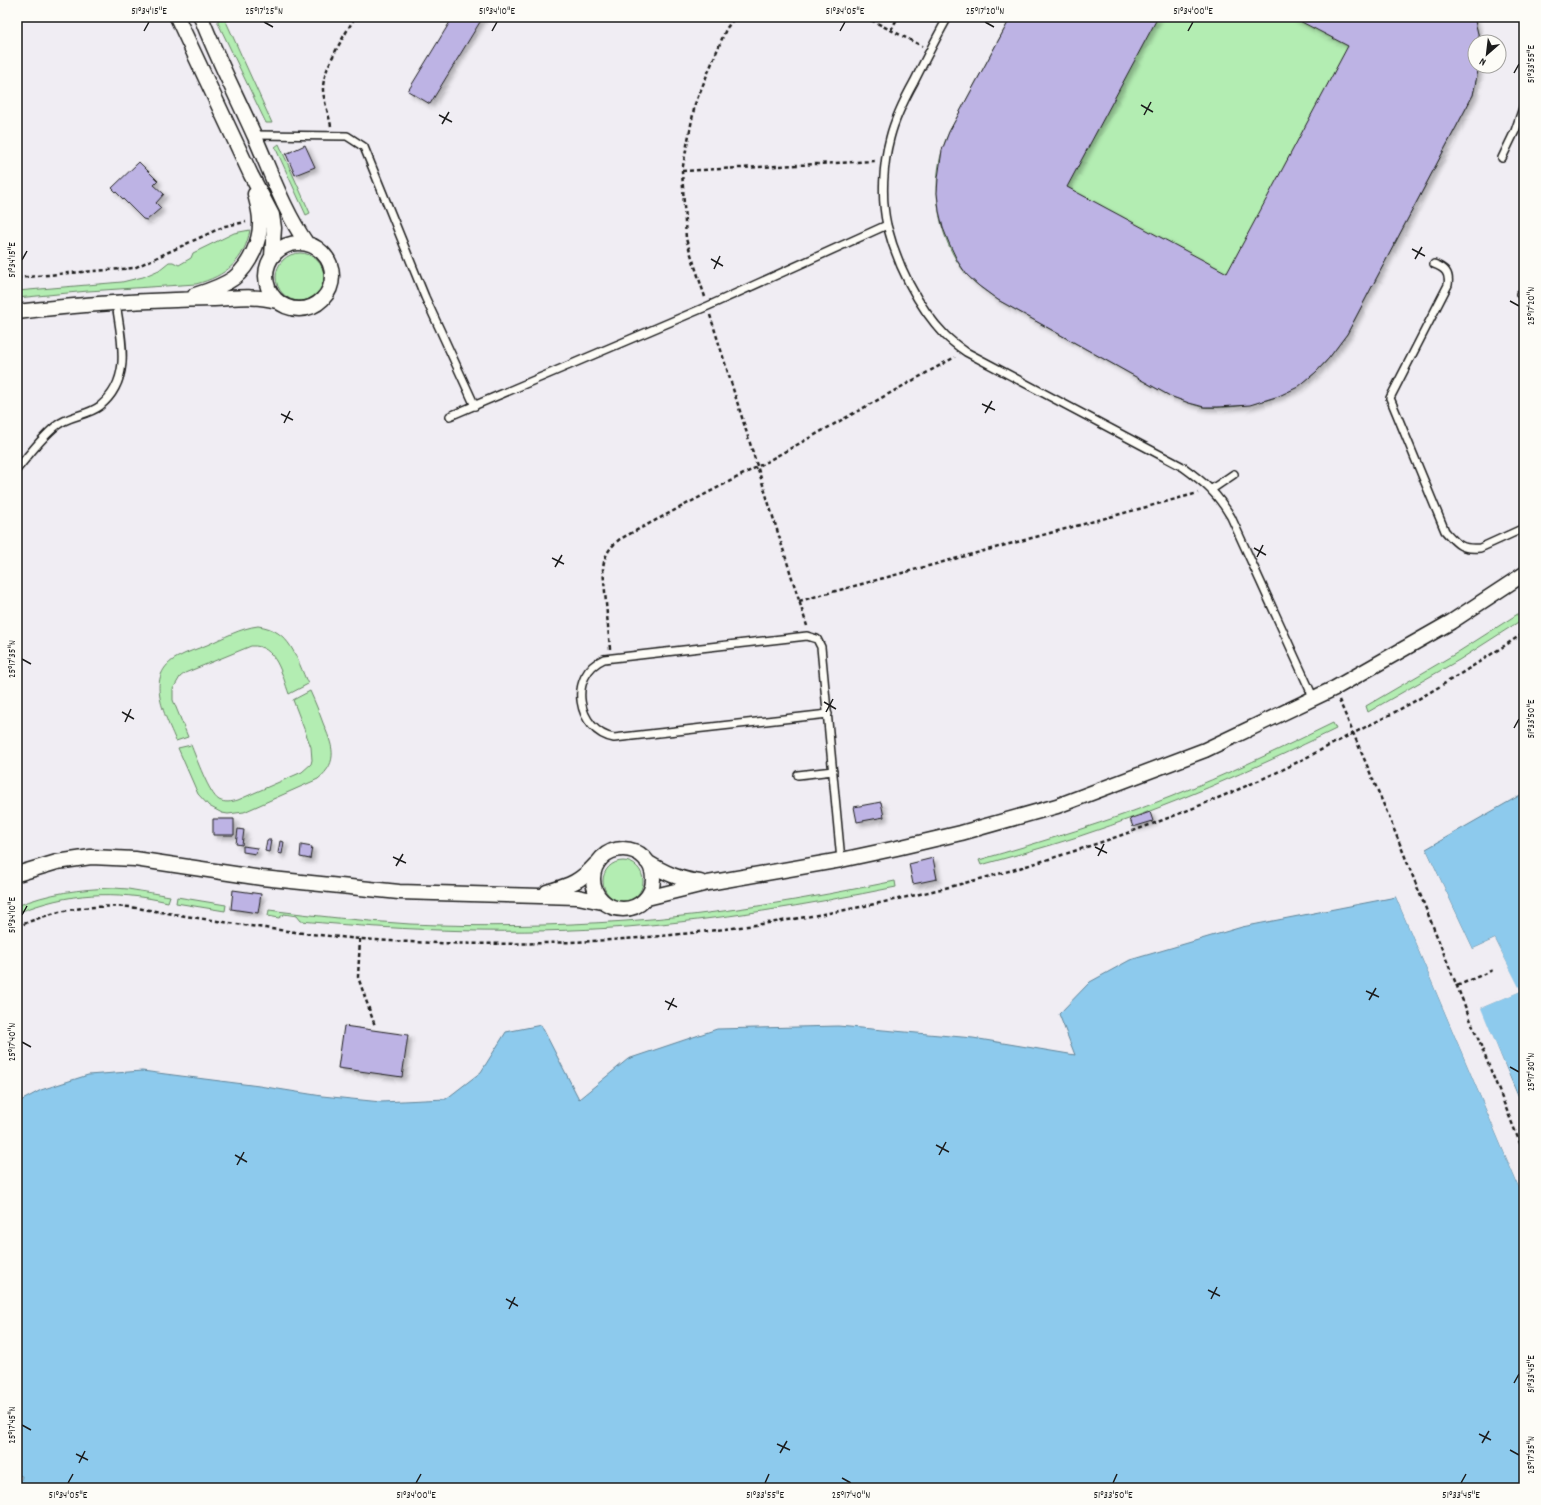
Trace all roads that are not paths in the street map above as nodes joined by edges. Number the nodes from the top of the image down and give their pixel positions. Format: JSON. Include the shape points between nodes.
{"nodes":[{"id":1,"x":177,"y":17,"type":"edge"},
{"id":2,"x":201,"y":17,"type":"edge"},
{"id":3,"x":948,"y":17,"type":"edge"},
{"id":4,"x":1524,"y":105,"type":"edge"},
{"id":5,"x":254,"y":135,"type":"junction"},
{"id":6,"x":1502,"y":158,"type":"dead end"},
{"id":7,"x":251,"y":175,"type":"junction"},
{"id":8,"x":887,"y":225,"type":"junction"},
{"id":9,"x":307,"y":244,"type":"junction"},
{"id":10,"x":272,"y":256,"type":"junction"},
{"id":11,"x":1434,"y":264,"type":"dead end"},
{"id":12,"x":187,"y":298,"type":"junction"},
{"id":13,"x":277,"y":301,"type":"junction"},
{"id":14,"x":116,"y":303,"type":"junction"},
{"id":15,"x":17,"y":312,"type":"edge"},
{"id":16,"x":475,"y":406,"type":"junction"},
{"id":17,"x":450,"y":416,"type":"dead end"},
{"id":18,"x":17,"y":469,"type":"edge"},
{"id":19,"x":1234,"y":474,"type":"dead end"},
{"id":20,"x":1212,"y":489,"type":"junction"},
{"id":21,"x":1524,"y":528,"type":"edge"},
{"id":22,"x":1524,"y":574,"type":"edge"},
{"id":23,"x":1314,"y":699,"type":"junction"},
{"id":24,"x":828,"y":714,"type":"junction"},
{"id":25,"x":833,"y":771,"type":"junction"},
{"id":26,"x":798,"y":775,"type":"dead end"},
{"id":27,"x":841,"y":860,"type":"junction"},
{"id":28,"x":647,"y":862,"type":"junction"},
{"id":29,"x":597,"y":864,"type":"junction"},
{"id":30,"x":17,"y":874,"type":"edge"},
{"id":31,"x":708,"y":883,"type":"junction"},
{"id":32,"x":535,"y":895,"type":"junction"},
{"id":33,"x":647,"y":898,"type":"junction"},
{"id":34,"x":602,"y":902,"type":"junction"}],
"edges":[{"from":1,"to":7,"type":"street"},
{"from":2,"to":5,"type":"street"},
{"from":3,"to":8,"type":"lane","via":[[899,111],[890,137],[885,161],[884,196]]},
{"from":4,"to":6,"type":"lane"},
{"from":5,"to":9,"type":"street","via":[[289,215]]},
{"from":5,"to":16,"type":"lane","via":[[347,136],[364,147],[425,297]]},
{"from":7,"to":10,"type":"street","via":[[273,221]]},
{"from":7,"to":12,"type":"street","via":[[261,223],[256,247],[235,277],[218,287]]},
{"from":8,"to":16,"type":"lane","via":[[708,306]]},
{"from":8,"to":20,"type":"lane","via":[[912,289],[922,307],[946,336],[966,352],[1183,468]]},
{"from":9,"to":10,"type":"street","via":[[288,245]]},
{"from":9,"to":13,"type":"street","via":[[317,248],[330,263],[333,272],[329,292],[323,300],[304,309],[294,309]]},
{"from":10,"to":13,"type":"street","via":[[267,267],[266,279],[271,294]]},
{"from":11,"to":21,"type":"lane","via":[[1449,275],[1448,285],[1390,398],[1445,531],[1458,545],[1472,549],[1480,548]]},
{"from":12,"to":13,"type":"street","via":[[250,297]]},
{"from":12,"to":14,"type":"street"},
{"from":14,"to":15,"type":"street"},
{"from":14,"to":18,"type":"lane","via":[[122,344],[123,365],[120,379],[100,406],[68,418],[56,426]]},
{"from":16,"to":17,"type":"lane"},
{"from":19,"to":20,"type":"lane"},
{"from":20,"to":23,"type":"lane","via":[[1231,517]]},
{"from":22,"to":23,"type":"street","via":[[1451,622]]},
{"from":23,"to":27,"type":"street","via":[[1205,750],[1057,806],[961,833]]},
{"from":24,"to":24,"type":"lane","via":[[821,647],[817,639],[807,636],[599,662],[590,670],[583,682],[580,702],[593,728],[606,736],[623,737]]},
{"from":24,"to":25,"type":"lane"},
{"from":25,"to":26,"type":"lane"},
{"from":25,"to":27,"type":"lane"},
{"from":27,"to":31,"type":"street"},
{"from":28,"to":29,"type":"street","via":[[631,851],[621,850],[611,852]]},
{"from":28,"to":31,"type":"street","via":[[667,874]]},
{"from":28,"to":33,"type":"street","via":[[653,880]]},
{"from":29,"to":32,"type":"street","via":[[585,876],[566,886]]},
{"from":29,"to":34,"type":"street","via":[[593,884]]},
{"from":30,"to":32,"type":"street","via":[[57,862],[91,857],[135,859],[262,878],[399,892]]},
{"from":31,"to":33,"type":"street"},
{"from":32,"to":34,"type":"street","via":[[578,897]]},
{"from":33,"to":34,"type":"street","via":[[640,904],[625,909],[611,907]]}]}
